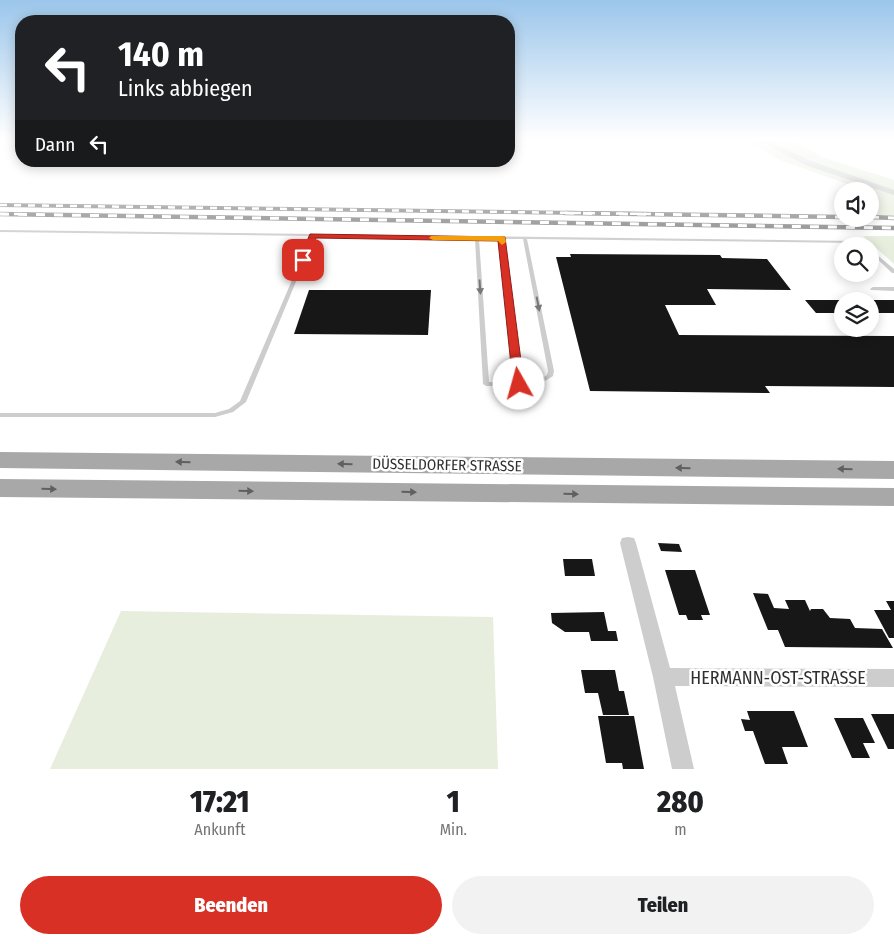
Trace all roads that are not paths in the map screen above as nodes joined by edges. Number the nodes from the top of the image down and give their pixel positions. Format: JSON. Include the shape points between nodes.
{"nodes":[{"id":1,"x":845,"y":176,"type":"edge"},
{"id":2,"x":894,"y":193,"type":"edge"},
{"id":3,"x":0,"y":230,"type":"edge"},
{"id":4,"x":313,"y":236,"type":"junction"},
{"id":5,"x":477,"y":238,"type":"junction"},
{"id":6,"x":502,"y":238,"type":"junction"},
{"id":7,"x":525,"y":239,"type":"junction"},
{"id":8,"x":834,"y":242,"type":"edge"},
{"id":9,"x":879,"y":258,"type":"edge"},
{"id":10,"x":894,"y":272,"type":"edge"},
{"id":11,"x":873,"y":289,"type":"dead end"},
{"id":12,"x":894,"y":290,"type":"edge"},
{"id":13,"x":518,"y":379,"type":"junction"},
{"id":14,"x":0,"y":415,"type":"edge"},
{"id":15,"x":0,"y":460,"type":"edge"},
{"id":16,"x":894,"y":470,"type":"edge"},
{"id":17,"x":0,"y":488,"type":"edge"},
{"id":18,"x":894,"y":497,"type":"edge"},
{"id":19,"x":628,"y":543,"type":"dead end"},
{"id":20,"x":663,"y":678,"type":"junction"},
{"id":21,"x":894,"y":678,"type":"edge"},
{"id":22,"x":683,"y":769,"type":"edge"}],
"edges":[{"from":1,"to":2,"type":"street"},
{"from":3,"to":4,"type":"lane"},
{"from":4,"to":5,"type":"lane"},
{"from":4,"to":14,"type":"lane","via":[[246,396],[231,411],[215,416]]},
{"from":5,"to":6,"type":"lane"},
{"from":5,"to":13,"type":"lane","one_way":true,"via":[[486,384],[519,384]]},
{"from":6,"to":7,"type":"lane"},
{"from":6,"to":13,"type":"lane"},
{"from":7,"to":8,"type":"lane"},
{"from":7,"to":13,"type":"lane","one_way":true,"via":[[551,371],[545,378]]},
{"from":9,"to":10,"type":"lane"},
{"from":11,"to":12,"type":"lane"},
{"from":16,"to":15,"type":"main road","name":"DÜSSELDORFER STRASSE","one_way":true},
{"from":17,"to":18,"type":"main road","name":"DÜSSELDORFER STRASSE","one_way":true},
{"from":19,"to":20,"type":"street"},
{"from":20,"to":21,"type":"street","name":"HERMANN-OST-STRASSE"},
{"from":20,"to":22,"type":"street"}]}
